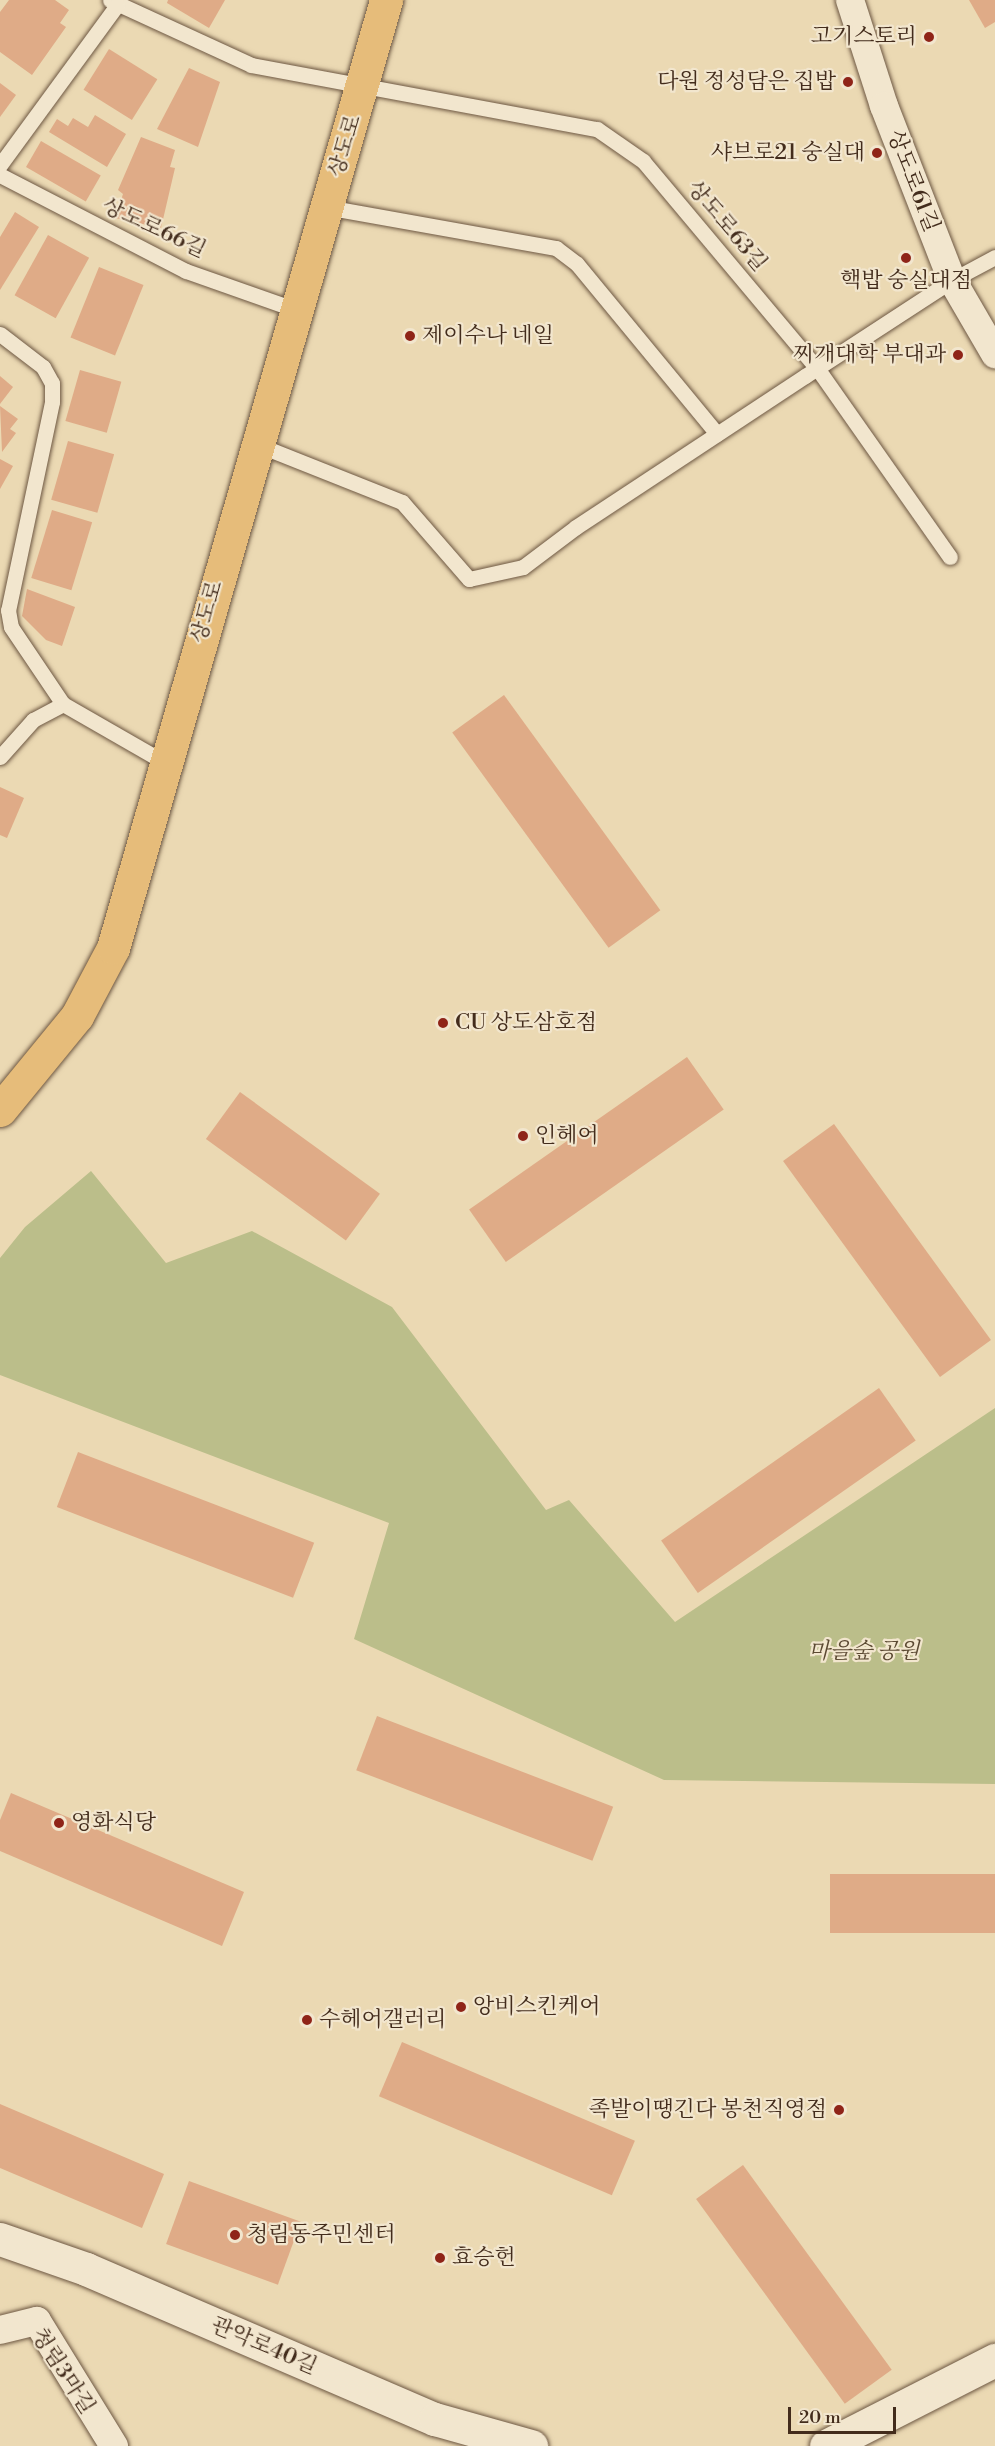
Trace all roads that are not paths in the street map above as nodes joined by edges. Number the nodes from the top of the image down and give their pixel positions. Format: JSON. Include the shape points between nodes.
{"nodes":[{"id":1,"x":386,"y":0,"type":"edge"},
{"id":2,"x":850,"y":0,"type":"edge"},
{"id":3,"x":114,"y":3,"type":"edge"},
{"id":4,"x":363,"y":87,"type":"junction"},
{"id":5,"x":0,"y":165,"type":"edge"},
{"id":6,"x":0,"y":175,"type":"edge"},
{"id":7,"x":326,"y":207,"type":"junction"},
{"id":8,"x":995,"y":257,"type":"edge"},
{"id":9,"x":952,"y":280,"type":"junction"},
{"id":10,"x":294,"y":309,"type":"junction"},
{"id":11,"x":0,"y":334,"type":"edge"},
{"id":12,"x":995,"y":354,"type":"edge"},
{"id":13,"x":817,"y":368,"type":"junction"},
{"id":14,"x":717,"y":434,"type":"junction"},
{"id":15,"x":256,"y":444,"type":"junction"},
{"id":16,"x":950,"y":557,"type":"dead end"},
{"id":17,"x":63,"y":704,"type":"junction"},
{"id":18,"x":0,"y":757,"type":"edge"},
{"id":19,"x":165,"y":762,"type":"junction"},
{"id":20,"x":0,"y":1110,"type":"edge"},
{"id":21,"x":0,"y":2239,"type":"edge"},
{"id":22,"x":0,"y":2330,"type":"edge"},
{"id":23,"x":995,"y":2360,"type":"edge"},
{"id":24,"x":114,"y":2446,"type":"edge"},
{"id":25,"x":531,"y":2446,"type":"edge"},
{"id":26,"x":826,"y":2446,"type":"edge"}],
"edges":[{"from":1,"to":4,"type":"main road","name":"상도로"},
{"from":2,"to":9,"type":"street","name":"상도로61길","via":[[884,106]]},
{"from":3,"to":4,"type":"lane","name":"상도로","via":[[251,65]]},
{"from":3,"to":5,"type":"lane"},
{"from":4,"to":7,"type":"main road","name":"상도로"},
{"from":4,"to":13,"type":"lane","name":"상도로63길","via":[[597,129],[643,161]]},
{"from":6,"to":10,"type":"lane","name":"상도로66길","via":[[186,271]]},
{"from":7,"to":10,"type":"main road","name":"상도로"},
{"from":7,"to":14,"type":"lane","via":[[556,248],[578,264]]},
{"from":8,"to":9,"type":"lane"},
{"from":9,"to":12,"type":"street","name":"상도로61길"},
{"from":9,"to":13,"type":"lane"},
{"from":10,"to":15,"type":"main road","name":"상도로"},
{"from":11,"to":17,"type":"lane","via":[[43,367],[52,383],[52,402],[8,609],[11,627]]},
{"from":13,"to":14,"type":"lane"},
{"from":13,"to":16,"type":"lane","name":"상도로63길"},
{"from":14,"to":15,"type":"lane","via":[[576,527],[523,567],[469,579],[402,502]]},
{"from":15,"to":19,"type":"main road","name":"상도로"},
{"from":17,"to":18,"type":"lane","via":[[33,720]]},
{"from":17,"to":19,"type":"lane"},
{"from":19,"to":20,"type":"main road","name":"상도로","via":[[113,948],[77,1016]]},
{"from":21,"to":25,"type":"street","name":"관악로40길","via":[[86,2269],[435,2418]]},
{"from":22,"to":24,"type":"street","name":"청림3마길","via":[[36,2321]]},
{"from":23,"to":26,"type":"street"}]}
